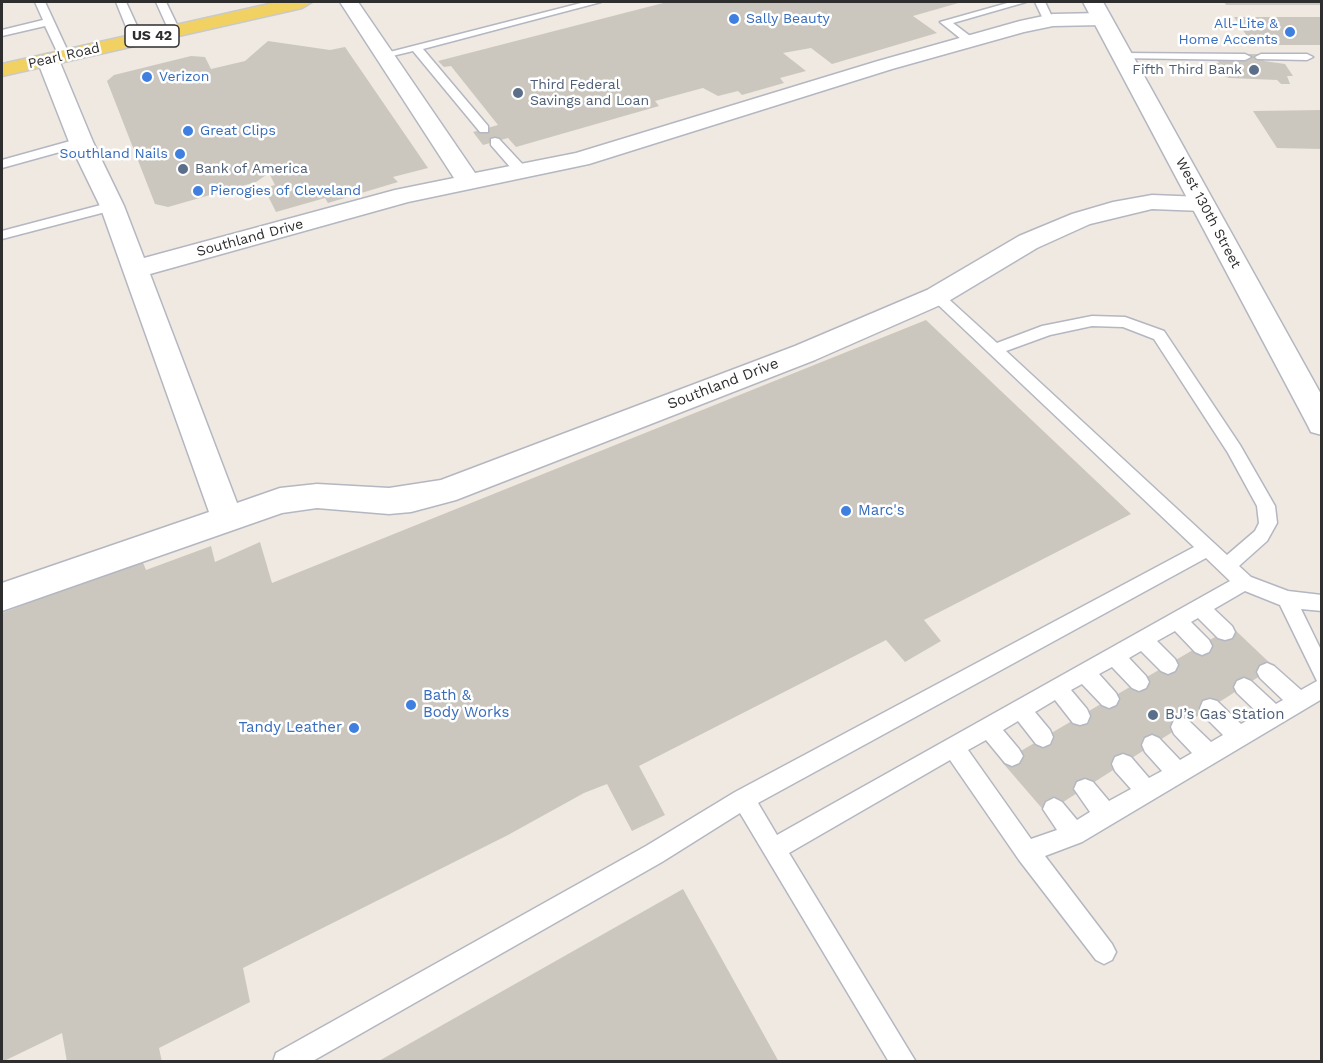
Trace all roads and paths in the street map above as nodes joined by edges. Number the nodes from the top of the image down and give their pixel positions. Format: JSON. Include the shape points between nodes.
{"nodes":[{"id":1,"x":40,"y":2,"type":"edge"},
{"id":2,"x":121,"y":2,"type":"edge"},
{"id":3,"x":160,"y":2,"type":"edge"},
{"id":4,"x":302,"y":2,"type":"edge"},
{"id":5,"x":348,"y":2,"type":"edge"},
{"id":6,"x":596,"y":2,"type":"edge"},
{"id":7,"x":1022,"y":2,"type":"edge"},
{"id":8,"x":274,"y":4,"type":"edge"},
{"id":9,"x":1098,"y":10,"type":"edge"},
{"id":10,"x":1045,"y":11,"type":"edge"},
{"id":11,"x":48,"y":22,"type":"junction"},
{"id":12,"x":174,"y":31,"type":"junction"},
{"id":13,"x":2,"y":33,"type":"edge"},
{"id":14,"x":137,"y":39,"type":"junction"},
{"id":15,"x":970,"y":41,"type":"junction"},
{"id":16,"x":416,"y":47,"type":"junction"},
{"id":17,"x":384,"y":55,"type":"junction"},
{"id":18,"x":1122,"y":56,"type":"junction"},
{"id":19,"x":1245,"y":57,"type":"dead end"},
{"id":20,"x":1261,"y":57,"type":"dead end"},
{"id":21,"x":1307,"y":57,"type":"dead end"},
{"id":22,"x":56,"y":58,"type":"junction"},
{"id":23,"x":2,"y":70,"type":"edge"},
{"id":24,"x":484,"y":129,"type":"dead end"},
{"id":25,"x":81,"y":142,"type":"junction"},
{"id":26,"x":495,"y":142,"type":"dead end"},
{"id":27,"x":2,"y":164,"type":"edge"},
{"id":28,"x":522,"y":172,"type":"junction"},
{"id":29,"x":469,"y":182,"type":"junction"},
{"id":30,"x":1203,"y":204,"type":"junction"},
{"id":31,"x":112,"y":207,"type":"junction"},
{"id":32,"x":2,"y":235,"type":"edge"},
{"id":33,"x":136,"y":269,"type":"junction"},
{"id":34,"x":937,"y":296,"type":"junction"},
{"id":35,"x":994,"y":350,"type":"junction"},
{"id":36,"x":1322,"y":424,"type":"edge"},
{"id":37,"x":227,"y":518,"type":"junction"},
{"id":38,"x":1206,"y":549,"type":"junction"},
{"id":39,"x":1226,"y":566,"type":"junction"},
{"id":40,"x":1244,"y":582,"type":"junction"},
{"id":41,"x":2,"y":597,"type":"edge"},
{"id":42,"x":1287,"y":599,"type":"junction"},
{"id":43,"x":1322,"y":603,"type":"edge"},
{"id":44,"x":1200,"y":607,"type":"junction"},
{"id":45,"x":1176,"y":621,"type":"junction"},
{"id":46,"x":1225,"y":632,"type":"dead end"},
{"id":47,"x":1143,"y":639,"type":"junction"},
{"id":48,"x":1202,"y":646,"type":"dead end"},
{"id":49,"x":1114,"y":656,"type":"junction"},
{"id":50,"x":1168,"y":665,"type":"dead end"},
{"id":51,"x":1084,"y":672,"type":"junction"},
{"id":52,"x":1267,"y":672,"type":"dead end"},
{"id":53,"x":1322,"y":674,"type":"edge"},
{"id":54,"x":1139,"y":682,"type":"dead end"},
{"id":55,"x":1244,"y":687,"type":"dead end"},
{"id":56,"x":1057,"y":688,"type":"junction"},
{"id":57,"x":1322,"y":688,"type":"edge"},
{"id":58,"x":1109,"y":699,"type":"dead end"},
{"id":59,"x":1299,"y":701,"type":"junction"},
{"id":60,"x":1210,"y":708,"type":"dead end"},
{"id":61,"x":1020,"y":709,"type":"junction"},
{"id":62,"x":1274,"y":715,"type":"junction"},
{"id":63,"x":1080,"y":716,"type":"dead end"},
{"id":64,"x":988,"y":727,"type":"junction"},
{"id":65,"x":1181,"y":727,"type":"dead end"},
{"id":66,"x":1239,"y":736,"type":"junction"},
{"id":67,"x":1043,"y":737,"type":"dead end"},
{"id":68,"x":1152,"y":746,"type":"dead end"},
{"id":69,"x":953,"y":747,"type":"junction"},
{"id":70,"x":1209,"y":755,"type":"junction"},
{"id":71,"x":1012,"y":756,"type":"dead end"},
{"id":72,"x":1123,"y":764,"type":"dead end"},
{"id":73,"x":1178,"y":772,"type":"junction"},
{"id":74,"x":1085,"y":789,"type":"dead end"},
{"id":75,"x":1147,"y":791,"type":"junction"},
{"id":76,"x":743,"y":799,"type":"junction"},
{"id":77,"x":1054,"y":809,"type":"dead end"},
{"id":78,"x":1106,"y":815,"type":"junction"},
{"id":79,"x":1074,"y":834,"type":"junction"},
{"id":80,"x":774,"y":849,"type":"junction"},
{"id":81,"x":1027,"y":852,"type":"junction"},
{"id":82,"x":1104,"y":952,"type":"dead end"},
{"id":83,"x":285,"y":1062,"type":"edge"},
{"id":84,"x":904,"y":1062,"type":"edge"}],
"edges":[{"from":1,"to":11,"type":"lane"},
{"from":2,"to":14,"type":"lane"},
{"from":3,"to":12,"type":"lane"},
{"from":4,"to":8,"type":"main road","name":"Pearl Road","number":"US 42"},
{"from":5,"to":17,"type":"street"},
{"from":6,"to":16,"type":"lane"},
{"from":7,"to":15,"type":"lane","via":[[945,22]]},
{"from":8,"to":12,"type":"main road","name":"Pearl Road","number":"US 42"},
{"from":9,"to":10,"type":"street","name":"Southland Drive"},
{"from":9,"to":18,"type":"street","name":"West 130th Street"},
{"from":10,"to":15,"type":"street","name":"Southland Drive"},
{"from":11,"to":13,"type":"lane"},
{"from":11,"to":22,"type":"lane"},
{"from":12,"to":14,"type":"main road","name":"Pearl Road","number":"US 42"},
{"from":14,"to":22,"type":"main road","name":"Pearl Road","number":"US 42"},
{"from":15,"to":28,"type":"street","name":"Southland Drive","via":[[581,159]]},
{"from":16,"to":17,"type":"lane"},
{"from":16,"to":24,"type":"lane"},
{"from":17,"to":29,"type":"street"},
{"from":18,"to":19,"type":"lane"},
{"from":18,"to":30,"type":"street","name":"West 130th Street"},
{"from":20,"to":21,"type":"lane"},
{"from":22,"to":23,"type":"main road","name":"Pearl Road","number":"US 42"},
{"from":22,"to":25,"type":"street"},
{"from":25,"to":27,"type":"lane"},
{"from":25,"to":31,"type":"street"},
{"from":26,"to":28,"type":"lane"},
{"from":28,"to":29,"type":"street","name":"Southland Drive"},
{"from":29,"to":33,"type":"street","name":"Southland Drive","via":[[404,195]]},
{"from":30,"to":34,"type":"street","name":"Southland Drive","via":[[1152,202],[1081,219],[1028,242]]},
{"from":30,"to":36,"type":"street","name":"West 130th Street"},
{"from":31,"to":32,"type":"lane"},
{"from":31,"to":33,"type":"street"},
{"from":33,"to":37,"type":"street"},
{"from":34,"to":35,"type":"lane"},
{"from":34,"to":37,"type":"street","name":"Southland Drive","via":[[805,353],[445,492],[389,501],[317,496],[280,501]]},
{"from":35,"to":38,"type":"lane"},
{"from":35,"to":39,"type":"lane","via":[[1047,330],[1092,321],[1125,322],[1159,335],[1234,449],[1266,506],[1268,523],[1261,536]]},
{"from":37,"to":41,"type":"street","name":"Southland Drive"},
{"from":38,"to":39,"type":"lane"},
{"from":38,"to":76,"type":"lane"},
{"from":39,"to":40,"type":"lane"},
{"from":40,"to":42,"type":"lane"},
{"from":40,"to":44,"type":"lane"},
{"from":42,"to":43,"type":"lane"},
{"from":42,"to":53,"type":"lane"},
{"from":44,"to":45,"type":"lane"},
{"from":44,"to":46,"type":"lane"},
{"from":45,"to":47,"type":"lane"},
{"from":45,"to":48,"type":"lane"},
{"from":47,"to":49,"type":"lane"},
{"from":47,"to":50,"type":"lane"},
{"from":49,"to":51,"type":"lane"},
{"from":49,"to":54,"type":"lane"},
{"from":51,"to":56,"type":"lane"},
{"from":51,"to":58,"type":"lane"},
{"from":52,"to":59,"type":"lane"},
{"from":55,"to":62,"type":"lane"},
{"from":56,"to":61,"type":"lane"},
{"from":56,"to":63,"type":"lane"},
{"from":57,"to":59,"type":"lane"},
{"from":59,"to":62,"type":"lane"},
{"from":60,"to":66,"type":"lane"},
{"from":61,"to":64,"type":"lane"},
{"from":61,"to":67,"type":"lane"},
{"from":62,"to":66,"type":"lane"},
{"from":64,"to":69,"type":"lane"},
{"from":64,"to":71,"type":"lane"},
{"from":65,"to":70,"type":"lane"},
{"from":66,"to":70,"type":"lane"},
{"from":68,"to":73,"type":"lane"},
{"from":69,"to":80,"type":"lane"},
{"from":69,"to":81,"type":"lane"},
{"from":70,"to":73,"type":"lane"},
{"from":72,"to":75,"type":"lane"},
{"from":73,"to":75,"type":"lane"},
{"from":74,"to":78,"type":"lane"},
{"from":75,"to":78,"type":"lane"},
{"from":76,"to":80,"type":"lane"},
{"from":76,"to":83,"type":"lane","via":[[654,854]]},
{"from":77,"to":79,"type":"lane"},
{"from":78,"to":79,"type":"lane"},
{"from":79,"to":81,"type":"lane"},
{"from":80,"to":84,"type":"lane"},
{"from":81,"to":82,"type":"lane"}]}
